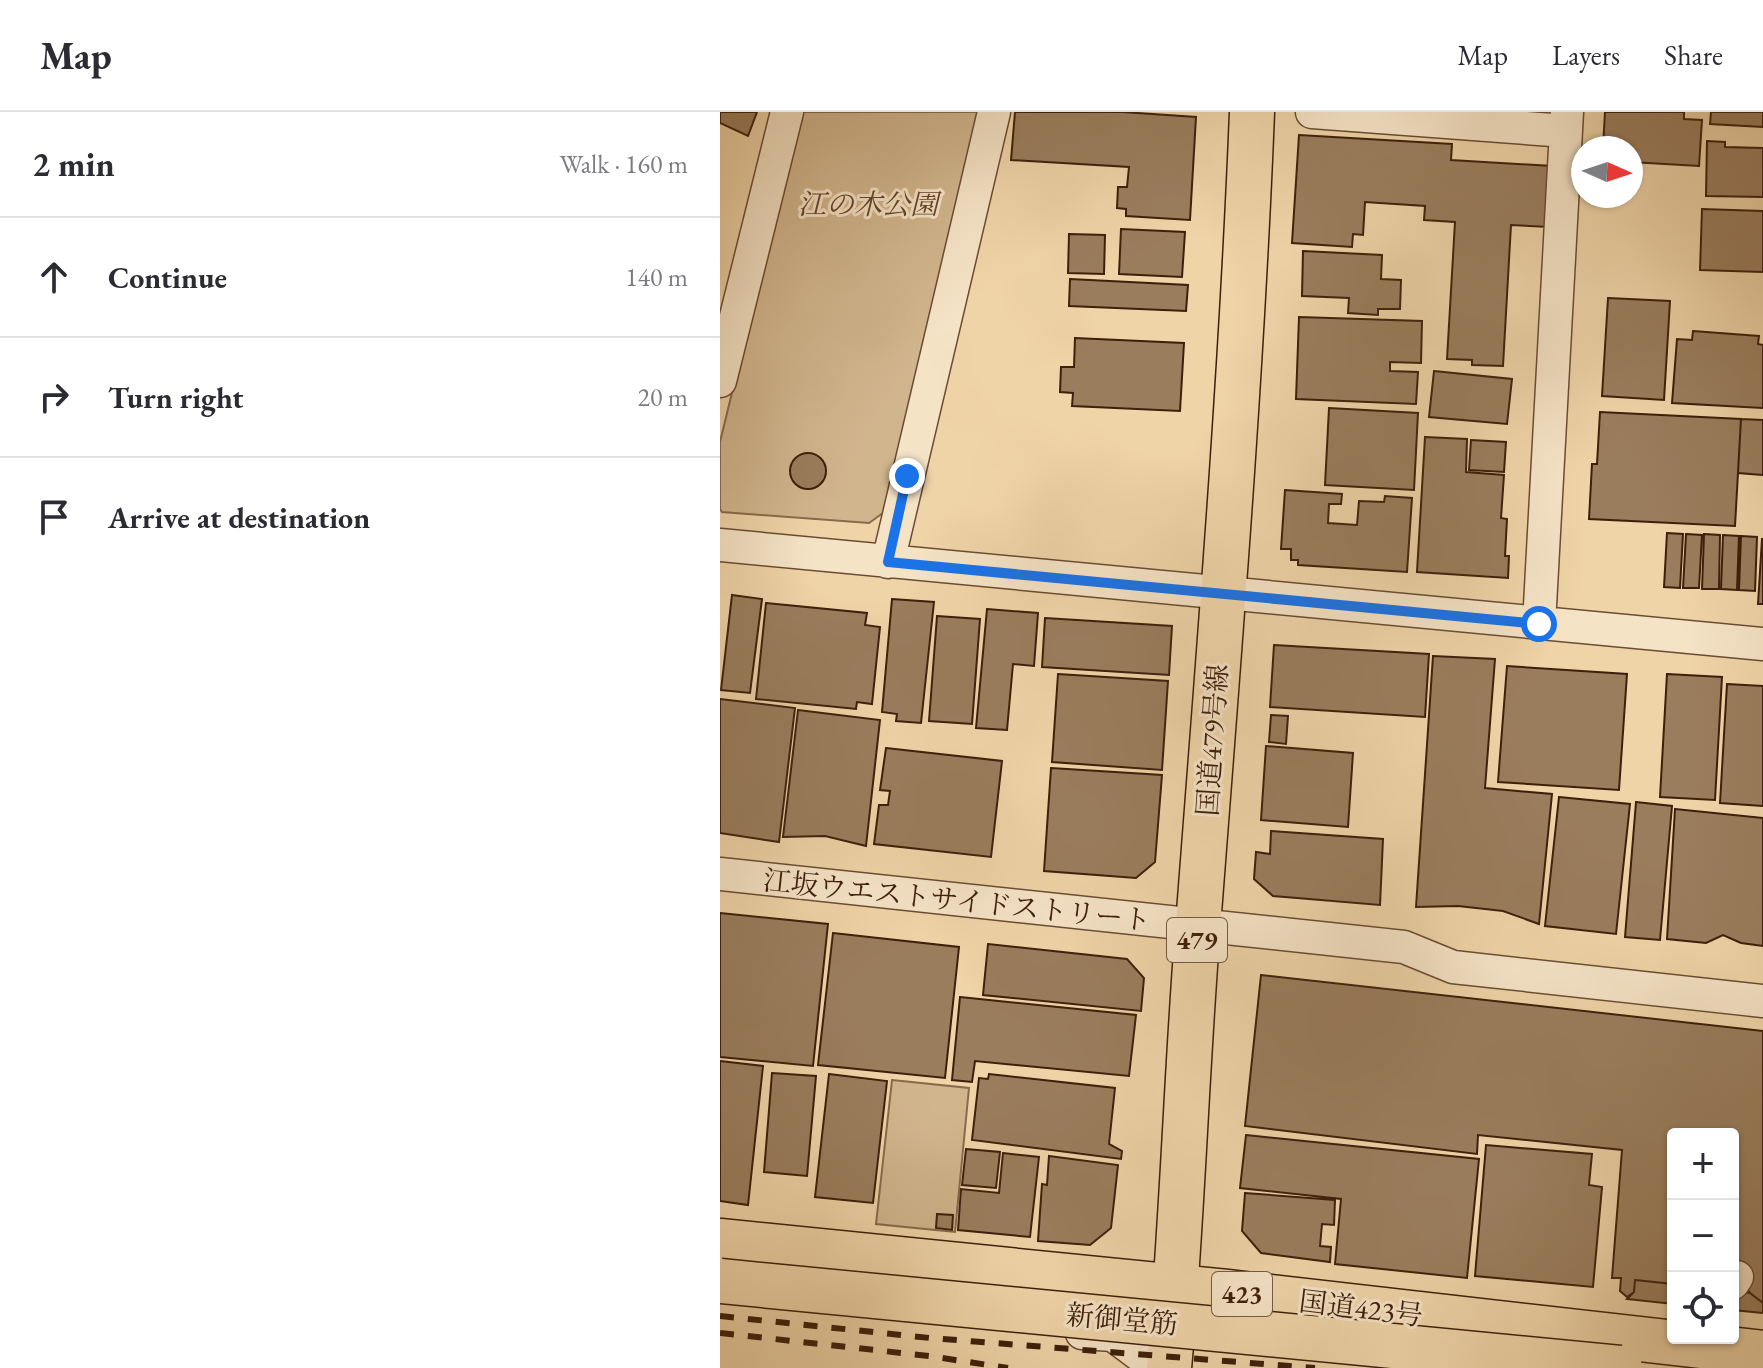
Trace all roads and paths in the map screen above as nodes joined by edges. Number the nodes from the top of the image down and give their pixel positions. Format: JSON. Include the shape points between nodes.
{"nodes":[{"id":1,"x":787,"y":112,"type":"edge"},
{"id":2,"x":994,"y":112,"type":"edge"},
{"id":3,"x":1252,"y":112,"type":"edge"},
{"id":4,"x":1312,"y":112,"type":"edge"},
{"id":5,"x":1567,"y":121,"type":"edge"},
{"id":6,"x":720,"y":381,"type":"edge"},
{"id":7,"x":720,"y":545,"type":"edge"},
{"id":8,"x":888,"y":562,"type":"junction"},
{"id":9,"x":1223,"y":594,"type":"junction"},
{"id":10,"x":1539,"y":624,"type":"junction"},
{"id":11,"x":1763,"y":644,"type":"edge"},
{"id":12,"x":720,"y":874,"type":"edge"},
{"id":13,"x":1198,"y":925,"type":"junction"},
{"id":14,"x":1763,"y":1001,"type":"edge"},
{"id":15,"x":720,"y":1241,"type":"edge"},
{"id":16,"x":940,"y":1262,"type":"junction"},
{"id":17,"x":720,"y":1281,"type":"edge"},
{"id":18,"x":1176,"y":1287,"type":"junction"},
{"id":19,"x":1667,"y":1338,"type":"edge"},
{"id":20,"x":1716,"y":1344,"type":"edge"},
{"id":21,"x":1763,"y":1353,"type":"edge"},
{"id":22,"x":1157,"y":1368,"type":"edge"},
{"id":23,"x":1169,"y":1368,"type":"edge"},
{"id":24,"x":1620,"y":1368,"type":"edge"}],
"edges":[{"from":1,"to":6,"type":"street"},
{"from":2,"to":8,"type":"street"},
{"from":3,"to":9,"type":"highway","name":"国道479号線","number":"479"},
{"from":4,"to":5,"type":"street"},
{"from":5,"to":10,"type":"street"},
{"from":7,"to":8,"type":"street"},
{"from":8,"to":9,"type":"street"},
{"from":9,"to":10,"type":"street"},
{"from":9,"to":13,"type":"highway","name":"国道479号線","number":"479"},
{"from":10,"to":11,"type":"street"},
{"from":12,"to":13,"type":"street","name":"江坂ウエストサイドストリート"},
{"from":13,"to":14,"type":"street","name":"江坂ウエストサイドストリート","via":[[1404,947],[1453,967]]},
{"from":13,"to":18,"type":"highway","name":"国道479号線","number":"479"},
{"from":15,"to":16,"type":"highway","name":"国道423号","number":"423"},
{"from":16,"to":18,"type":"highway","name":"国道423号","number":"423"},
{"from":16,"to":22,"type":"street","via":[[990,1324],[1113,1335]]},
{"from":17,"to":24,"type":"highway","name":"新御堂筋","number":"423","bridge":true},
{"from":18,"to":19,"type":"highway","name":"国道423号","number":"423"},
{"from":18,"to":23,"type":"highway","name":"国道479号線","number":"479"},
{"from":20,"to":21,"type":"highway","name":"国道423号","number":"423"}]}
